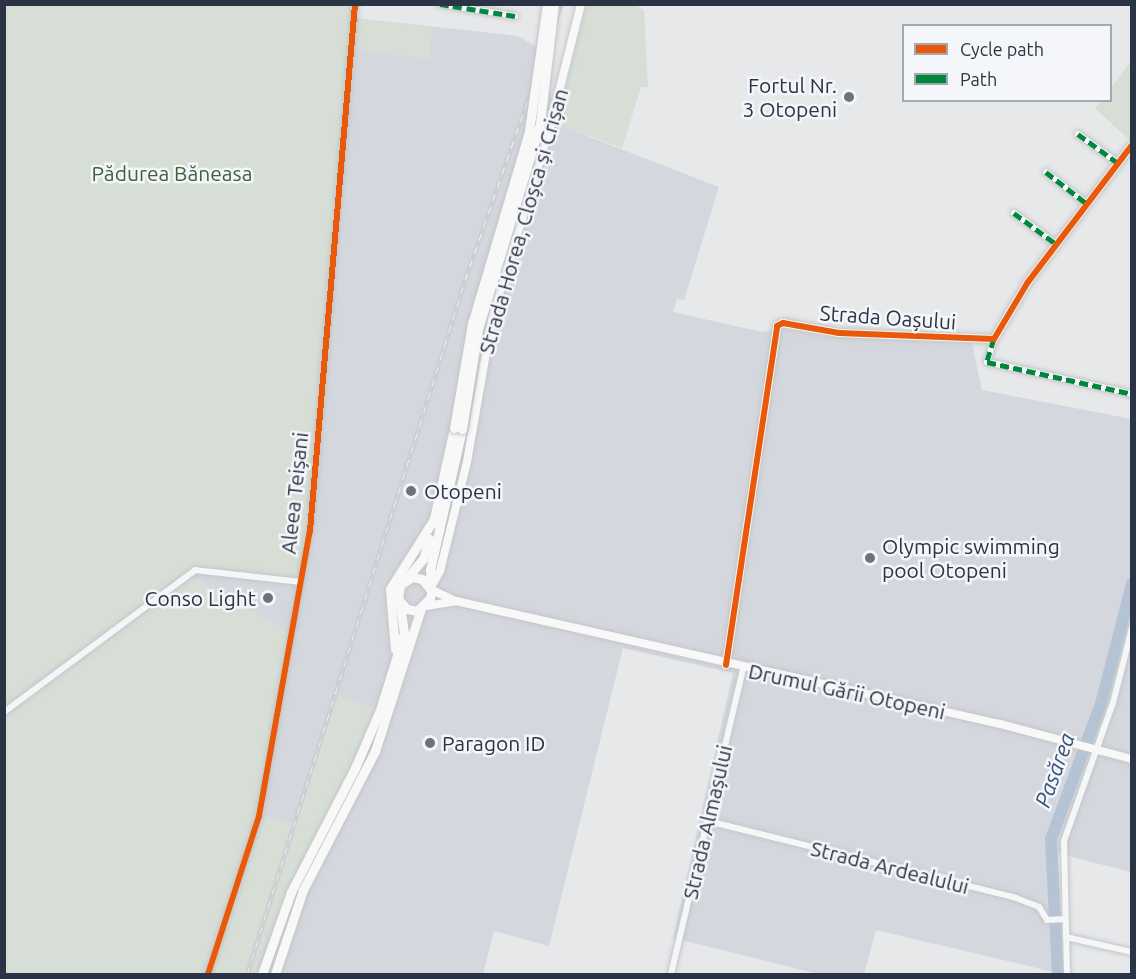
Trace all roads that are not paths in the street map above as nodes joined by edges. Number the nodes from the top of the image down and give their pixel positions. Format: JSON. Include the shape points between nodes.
{"nodes":[{"id":1,"x":356,"y":4,"type":"edge"},
{"id":2,"x":441,"y":4,"type":"edge"},
{"id":3,"x":547,"y":4,"type":"edge"},
{"id":4,"x":554,"y":4,"type":"edge"},
{"id":5,"x":581,"y":4,"type":"edge"},
{"id":6,"x":515,"y":16,"type":"dead end"},
{"id":7,"x":1078,"y":134,"type":"dead end"},
{"id":8,"x":1131,"y":145,"type":"edge"},
{"id":9,"x":1118,"y":163,"type":"junction"},
{"id":10,"x":1046,"y":172,"type":"dead end"},
{"id":11,"x":1086,"y":203,"type":"junction"},
{"id":12,"x":1014,"y":213,"type":"dead end"},
{"id":13,"x":1056,"y":244,"type":"junction"},
{"id":14,"x":994,"y":339,"type":"junction"},
{"id":15,"x":1131,"y":394,"type":"edge"},
{"id":16,"x":458,"y":428,"type":"junction"},
{"id":17,"x":434,"y":519,"type":"junction"},
{"id":18,"x":407,"y":579,"type":"junction"},
{"id":19,"x":300,"y":582,"type":"junction"},
{"id":20,"x":430,"y":590,"type":"junction"},
{"id":21,"x":456,"y":601,"type":"junction"},
{"id":22,"x":400,"y":603,"type":"junction"},
{"id":23,"x":424,"y":608,"type":"junction"},
{"id":24,"x":1131,"y":628,"type":"edge"},
{"id":25,"x":726,"y":665,"type":"junction"},
{"id":26,"x":743,"y":669,"type":"junction"},
{"id":27,"x":387,"y":684,"type":"junction"},
{"id":28,"x":4,"y":712,"type":"edge"},
{"id":29,"x":1096,"y":750,"type":"junction"},
{"id":30,"x":1131,"y":759,"type":"edge"},
{"id":31,"x":708,"y":821,"type":"junction"},
{"id":32,"x":1063,"y":919,"type":"junction"},
{"id":33,"x":1066,"y":937,"type":"junction"},
{"id":34,"x":1131,"y":952,"type":"edge"},
{"id":35,"x":208,"y":975,"type":"edge"},
{"id":36,"x":262,"y":975,"type":"edge"},
{"id":37,"x":275,"y":975,"type":"edge"},
{"id":38,"x":671,"y":975,"type":"edge"},
{"id":39,"x":1067,"y":975,"type":"edge"}],
"edges":[{"from":1,"to":19,"type":"street","name":"Aleea Teișani","via":[[310,531]]},
{"from":2,"to":6,"type":"street"},
{"from":3,"to":16,"type":"main road","name":"Strada Horea, Cloșca și Crișan","bridge":true,"via":[[529,131],[472,324]]},
{"from":4,"to":16,"type":"main road","name":"Strada Horea, Cloșca și Crișan","bridge":true,"via":[[540,123],[478,329]]},
{"from":5,"to":20,"type":"street","name":"Strada Horea, Cloșca și Crișan","via":[[552,121],[491,321],[459,495],[440,571]]},
{"from":7,"to":9,"type":"street"},
{"from":8,"to":9,"type":"street"},
{"from":9,"to":11,"type":"street"},
{"from":10,"to":11,"type":"street"},
{"from":11,"to":13,"type":"street"},
{"from":12,"to":13,"type":"street"},
{"from":13,"to":14,"type":"street"},
{"from":14,"to":15,"type":"street","via":[[987,362]]},
{"from":14,"to":25,"type":"street","name":"Strada Oașului","via":[[839,333],[778,324]]},
{"from":16,"to":17,"type":"main road","name":"Strada Horea, Cloșca și Crișan"},
{"from":16,"to":20,"type":"main road","name":"Strada Horea, Cloșca și Crișan","via":[[430,570]]},
{"from":17,"to":18,"type":"main road","name":"Strada Horea, Cloșca și Crișan","via":[[423,559]]},
{"from":17,"to":27,"type":"main road","via":[[390,589],[396,642]]},
{"from":18,"to":20,"type":"main road","via":[[422,579]]},
{"from":18,"to":22,"type":"main road","via":[[398,590]]},
{"from":19,"to":28,"type":"street","via":[[195,570]]},
{"from":19,"to":35,"type":"street","name":"Aleea Teișani","via":[[259,816]]},
{"from":20,"to":21,"type":"street","name":"Drumul Gării Otopeni"},
{"from":20,"to":23,"type":"main road"},
{"from":21,"to":23,"type":"street","name":"Drumul Gării Otopeni"},
{"from":21,"to":25,"type":"street","name":"Drumul Gării Otopeni"},
{"from":22,"to":23,"type":"main road","via":[[407,609]]},
{"from":22,"to":27,"type":"main road","via":[[404,633]]},
{"from":23,"to":37,"type":"main road","via":[[383,731],[303,890]]},
{"from":24,"to":29,"type":"street"},
{"from":25,"to":26,"type":"street","name":"Drumul Gării Otopeni"},
{"from":26,"to":29,"type":"street","name":"Drumul Gării Otopeni"},
{"from":26,"to":31,"type":"street","name":"Strada Almașului"},
{"from":27,"to":36,"type":"main road","via":[[355,768],[291,892]]},
{"from":29,"to":30,"type":"street","name":"Drumul Gării Otopeni"},
{"from":29,"to":32,"type":"street","via":[[1064,841]]},
{"from":31,"to":32,"type":"street","name":"Strada Ardealului","via":[[1032,903],[1047,920]]},
{"from":31,"to":38,"type":"street","name":"Strada Almașului"},
{"from":32,"to":33,"type":"street"},
{"from":33,"to":34,"type":"street"},
{"from":33,"to":39,"type":"street"}]}
